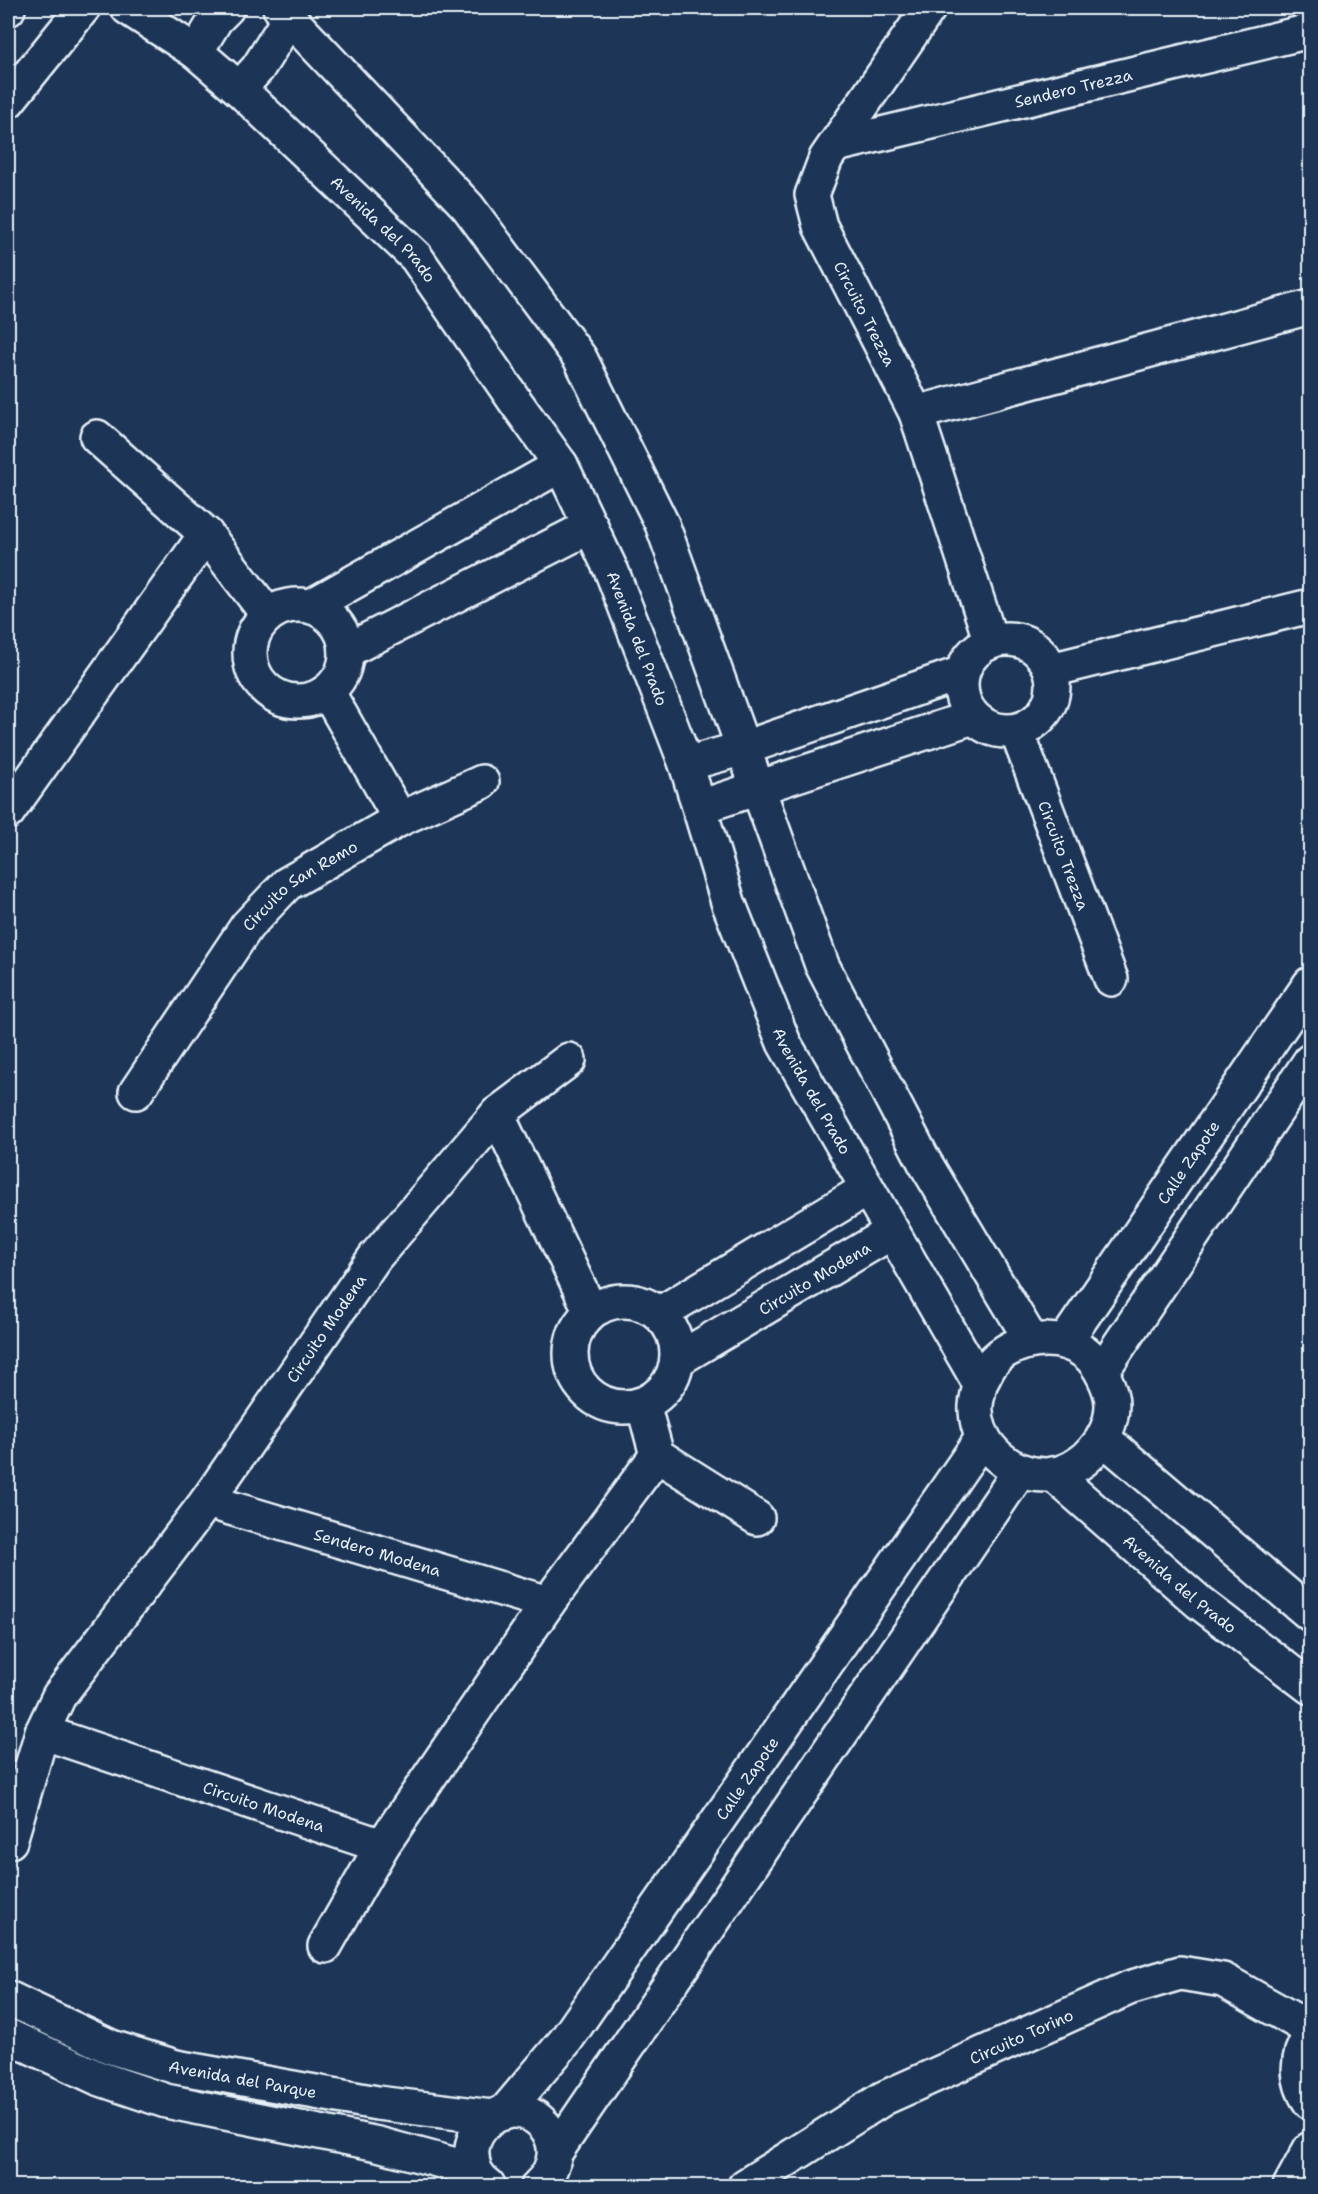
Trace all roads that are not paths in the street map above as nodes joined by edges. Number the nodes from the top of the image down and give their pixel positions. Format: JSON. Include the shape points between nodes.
{"nodes":[{"id":1,"x":83,"y":8,"type":"edge"},
{"id":2,"x":128,"y":8,"type":"edge"},
{"id":3,"x":227,"y":8,"type":"edge"},
{"id":4,"x":929,"y":8,"type":"edge"},
{"id":5,"x":285,"y":12,"type":"edge"},
{"id":6,"x":1311,"y":31,"type":"edge"},
{"id":7,"x":196,"y":52,"type":"junction"},
{"id":8,"x":239,"y":89,"type":"junction"},
{"id":9,"x":8,"y":101,"type":"edge"},
{"id":10,"x":836,"y":145,"type":"junction"},
{"id":11,"x":1311,"y":307,"type":"edge"},
{"id":12,"x":916,"y":413,"type":"junction"},
{"id":13,"x":97,"y":437,"type":"dead end"},
{"id":14,"x":561,"y":465,"type":"junction"},
{"id":15,"x":591,"y":526,"type":"junction"},
{"id":16,"x":206,"y":534,"type":"junction"},
{"id":17,"x":311,"y":606,"type":"junction"},
{"id":18,"x":1311,"y":606,"type":"edge"},
{"id":19,"x":268,"y":615,"type":"junction"},
{"id":20,"x":991,"y":642,"type":"junction"},
{"id":21,"x":346,"y":651,"type":"junction"},
{"id":22,"x":1051,"y":670,"type":"junction"},
{"id":23,"x":962,"y":673,"type":"junction"},
{"id":24,"x":327,"y":691,"type":"junction"},
{"id":25,"x":973,"y":717,"type":"junction"},
{"id":26,"x":1017,"y":732,"type":"junction"},
{"id":27,"x":744,"y":748,"type":"junction"},
{"id":28,"x":686,"y":764,"type":"junction"},
{"id":29,"x":482,"y":782,"type":"dead end"},
{"id":30,"x":758,"y":789,"type":"junction"},
{"id":31,"x":700,"y":807,"type":"junction"},
{"id":32,"x":8,"y":812,"type":"edge"},
{"id":33,"x":400,"y":819,"type":"junction"},
{"id":34,"x":1111,"y":979,"type":"dead end"},
{"id":35,"x":1311,"y":984,"type":"edge"},
{"id":36,"x":569,"y":1060,"type":"dead end"},
{"id":37,"x":1311,"y":1061,"type":"edge"},
{"id":38,"x":136,"y":1092,"type":"dead end"},
{"id":39,"x":497,"y":1114,"type":"junction"},
{"id":40,"x":867,"y":1189,"type":"junction"},
{"id":41,"x":892,"y":1232,"type":"junction"},
{"id":42,"x":591,"y":1312,"type":"junction"},
{"id":43,"x":659,"y":1314,"type":"junction"},
{"id":44,"x":1031,"y":1340,"type":"junction"},
{"id":45,"x":1065,"y":1342,"type":"junction"},
{"id":46,"x":676,"y":1360,"type":"junction"},
{"id":47,"x":1102,"y":1371,"type":"junction"},
{"id":48,"x":980,"y":1384,"type":"junction"},
{"id":49,"x":643,"y":1404,"type":"junction"},
{"id":50,"x":983,"y":1437,"type":"junction"},
{"id":51,"x":1104,"y":1439,"type":"junction"},
{"id":52,"x":657,"y":1455,"type":"junction"},
{"id":53,"x":1020,"y":1471,"type":"junction"},
{"id":54,"x":1053,"y":1474,"type":"junction"},
{"id":55,"x":207,"y":1501,"type":"junction"},
{"id":56,"x":757,"y":1518,"type":"dead end"},
{"id":57,"x":549,"y":1604,"type":"junction"},
{"id":58,"x":1311,"y":1614,"type":"edge"},
{"id":59,"x":1311,"y":1687,"type":"edge"},
{"id":60,"x":42,"y":1732,"type":"junction"},
{"id":61,"x":10,"y":1841,"type":"dead end"},
{"id":62,"x":382,"y":1846,"type":"junction"},
{"id":63,"x":325,"y":1946,"type":"dead end"},
{"id":64,"x":8,"y":1998,"type":"edge"},
{"id":65,"x":1311,"y":2029,"type":"edge"},
{"id":66,"x":8,"y":2036,"type":"edge"},
{"id":67,"x":1311,"y":2036,"type":"edge"},
{"id":68,"x":1311,"y":2102,"type":"edge"},
{"id":69,"x":498,"y":2115,"type":"junction"},
{"id":70,"x":1311,"y":2149,"type":"edge"},
{"id":71,"x":555,"y":2153,"type":"junction"},
{"id":72,"x":482,"y":2182,"type":"edge"},
{"id":73,"x":538,"y":2187,"type":"edge"},
{"id":74,"x":745,"y":2187,"type":"edge"},
{"id":75,"x":1290,"y":2187,"type":"edge"}],
"edges":[{"from":1,"to":9,"type":"street"},
{"from":2,"to":7,"type":"street","name":"Avenida del Prado"},
{"from":3,"to":7,"type":"street"},
{"from":4,"to":10,"type":"street","name":"Circuito Trezza"},
{"from":5,"to":8,"type":"street","via":[[258,68]]},
{"from":5,"to":27,"type":"street","via":[[468,207],[580,358],[662,524]]},
{"from":6,"to":10,"type":"street","name":"Sendero Trezza"},
{"from":7,"to":8,"type":"street","name":"Avenida del Prado"},
{"from":8,"to":14,"type":"street","name":"Avenida del Prado","via":[[416,257]]},
{"from":10,"to":12,"type":"street","name":"Circuito Trezza","via":[[826,158],[812,195],[820,226]]},
{"from":11,"to":12,"type":"street"},
{"from":12,"to":20,"type":"street","name":"Circuito Trezza"},
{"from":13,"to":16,"type":"street"},
{"from":14,"to":15,"type":"street","name":"Avenida del Prado"},
{"from":14,"to":17,"type":"street"},
{"from":15,"to":21,"type":"street"},
{"from":15,"to":28,"type":"street","name":"Avenida del Prado"},
{"from":16,"to":19,"type":"street"},
{"from":16,"to":32,"type":"street"},
{"from":17,"to":19,"type":"street","via":[[281,607]]},
{"from":17,"to":21,"type":"street","via":[[336,623]]},
{"from":18,"to":22,"type":"street"},
{"from":19,"to":24,"type":"street","via":[[257,626],[249,654],[259,683],[284,700],[299,702]]},
{"from":20,"to":22,"type":"street","via":[[1019,640],[1032,646]]},
{"from":20,"to":23,"type":"street","via":[[978,649]]},
{"from":21,"to":24,"type":"street","via":[[338,680]]},
{"from":22,"to":26,"type":"street","via":[[1054,685],[1044,715]]},
{"from":23,"to":25,"type":"street","via":[[964,704]]},
{"from":23,"to":27,"type":"street"},
{"from":24,"to":33,"type":"street"},
{"from":25,"to":26,"type":"street","via":[[985,727]]},
{"from":25,"to":30,"type":"street"},
{"from":26,"to":34,"type":"street","name":"Circuito Trezza"},
{"from":27,"to":28,"type":"street"},
{"from":27,"to":30,"type":"street"},
{"from":28,"to":31,"type":"street","name":"Avenida del Prado"},
{"from":29,"to":33,"type":"street","name":"Circuito San Remo"},
{"from":30,"to":31,"type":"street"},
{"from":30,"to":44,"type":"street","via":[[822,964],[924,1161]]},
{"from":31,"to":40,"type":"street","name":"Avenida del Prado","via":[[728,902],[784,1043]]},
{"from":33,"to":38,"type":"street","name":"Circuito San Remo","via":[[279,892],[247,926]]},
{"from":35,"to":45,"type":"street","name":"Calle Zapote"},
{"from":36,"to":39,"type":"street","name":"Circuito Modena"},
{"from":37,"to":47,"type":"street"},
{"from":39,"to":42,"type":"street"},
{"from":39,"to":55,"type":"street","name":"Circuito Modena","via":[[375,1257]]},
{"from":40,"to":41,"type":"street","name":"Avenida del Prado"},
{"from":40,"to":43,"type":"street"},
{"from":41,"to":46,"type":"street","name":"Circuito Modena"},
{"from":41,"to":48,"type":"street","name":"Avenida del Prado"},
{"from":42,"to":43,"type":"street","via":[[607,1303],[626,1301]]},
{"from":42,"to":49,"type":"street","via":[[572,1340],[573,1373],[594,1399],[610,1406]]},
{"from":43,"to":46,"type":"street","via":[[676,1343]]},
{"from":44,"to":45,"type":"street"},
{"from":44,"to":48,"type":"street","via":[[1009,1348],[992,1364]]},
{"from":45,"to":47,"type":"street","via":[[1086,1354]]},
{"from":46,"to":49,"type":"street","via":[[666,1387]]},
{"from":47,"to":51,"type":"street","via":[[1112,1405]]},
{"from":48,"to":50,"type":"street","via":[[976,1411]]},
{"from":49,"to":52,"type":"street"},
{"from":50,"to":53,"type":"street","via":[[998,1458]]},
{"from":50,"to":69,"type":"street","name":"Calle Zapote","via":[[566,2040]]},
{"from":51,"to":54,"type":"street","via":[[1083,1462]]},
{"from":51,"to":58,"type":"street"},
{"from":52,"to":56,"type":"street"},
{"from":52,"to":57,"type":"street"},
{"from":53,"to":54,"type":"street"},
{"from":53,"to":71,"type":"street"},
{"from":54,"to":59,"type":"street","name":"Avenida del Prado","via":[[1200,1603]]},
{"from":55,"to":57,"type":"street","name":"Sendero Modena"},
{"from":55,"to":60,"type":"street","name":"Circuito Modena","via":[[58,1696]]},
{"from":57,"to":62,"type":"street"},
{"from":60,"to":61,"type":"street","name":"Circuito Modena"},
{"from":60,"to":62,"type":"street","name":"Circuito Modena"},
{"from":62,"to":63,"type":"street"},
{"from":64,"to":69,"type":"street","name":"Avenida del Parque","via":[[111,2047],[176,2067],[377,2103]]},
{"from":65,"to":74,"type":"street","name":"Circuito Torino","via":[[1223,1980],[1180,1973],[1129,1988],[884,2098]]},
{"from":66,"to":72,"type":"street","via":[[99,2078],[166,2101],[378,2144]]},
{"from":67,"to":68,"type":"street","via":[[1299,2061],[1299,2078]]},
{"from":69,"to":71,"type":"street","via":[[522,2113],[539,2120],[548,2129]]},
{"from":69,"to":72,"type":"street","name":"Calle Zapote","via":[[475,2135],[472,2147]]},
{"from":70,"to":75,"type":"street"},
{"from":71,"to":73,"type":"street","via":[[553,2166]]}]}
